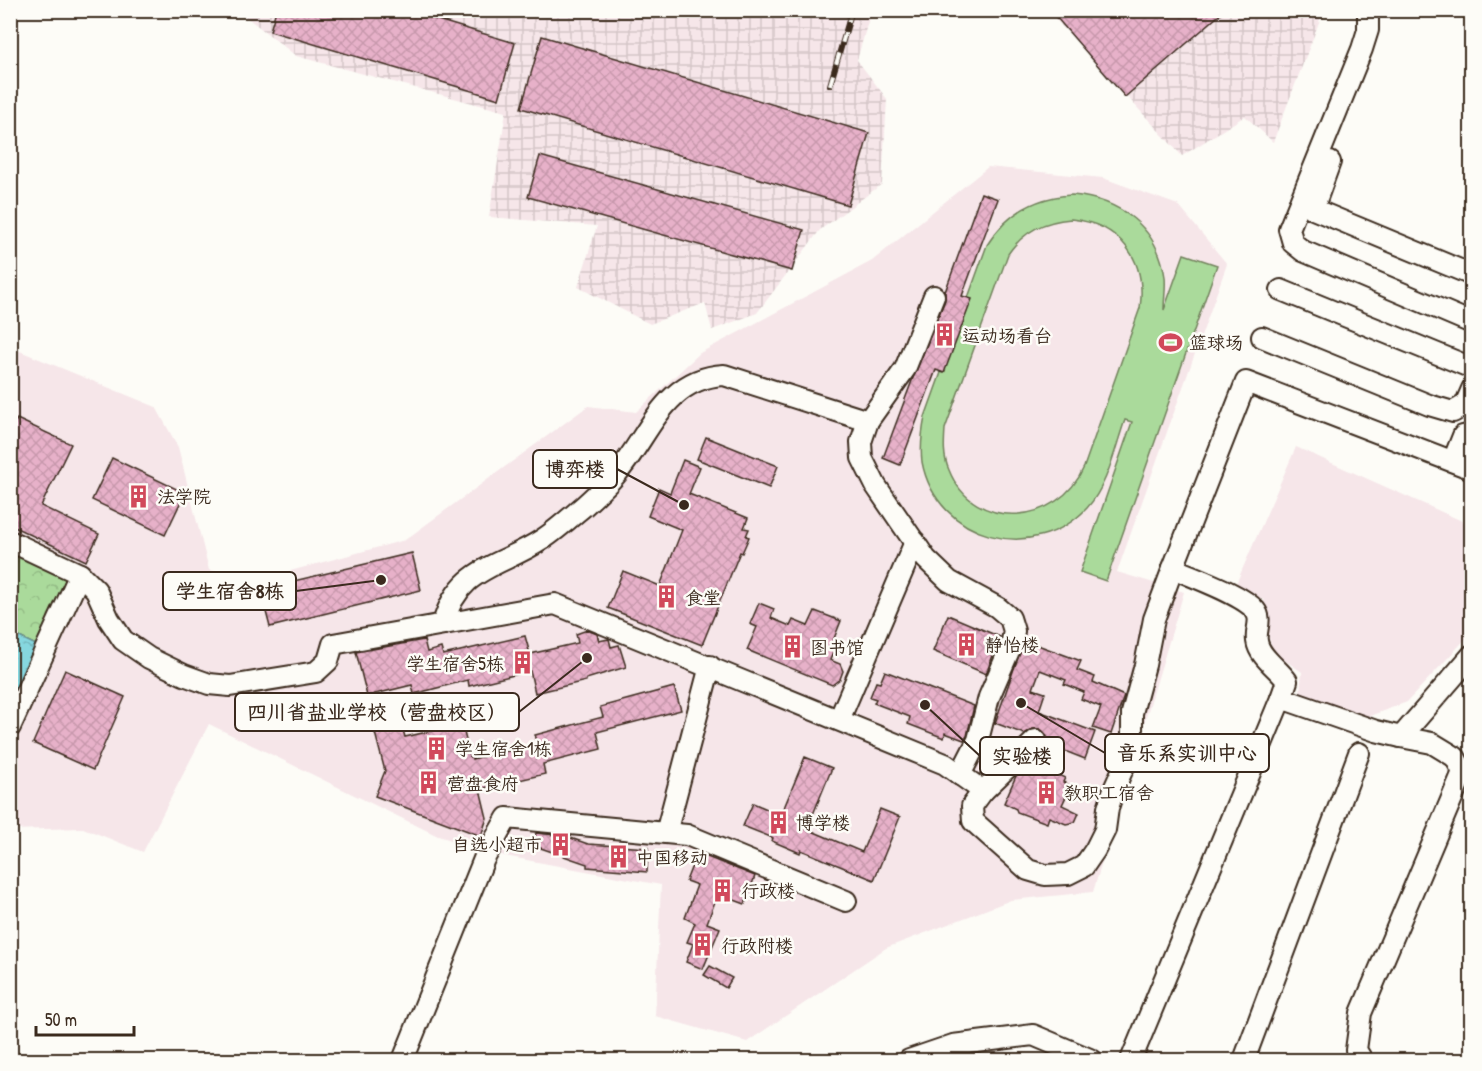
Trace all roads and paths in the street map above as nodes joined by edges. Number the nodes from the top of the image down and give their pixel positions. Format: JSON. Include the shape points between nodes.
{"nodes":[{"id":1,"x":1368,"y":10,"type":"edge"},
{"id":2,"x":1362,"y":49,"type":"junction"},
{"id":3,"x":1472,"y":275,"type":"edge"},
{"id":4,"x":1281,"y":290,"type":"dead end"},
{"id":5,"x":934,"y":296,"type":"dead end"},
{"id":6,"x":1472,"y":323,"type":"edge"},
{"id":7,"x":1262,"y":337,"type":"dead end"},
{"id":8,"x":1472,"y":368,"type":"edge"},
{"id":9,"x":1472,"y":389,"type":"edge"},
{"id":10,"x":868,"y":421,"type":"junction"},
{"id":11,"x":1472,"y":434,"type":"edge"},
{"id":12,"x":1462,"y":465,"type":"edge"},
{"id":13,"x":10,"y":541,"type":"edge"},
{"id":14,"x":915,"y":542,"type":"junction"},
{"id":15,"x":1173,"y":568,"type":"junction"},
{"id":16,"x":80,"y":574,"type":"junction"},
{"id":17,"x":443,"y":624,"type":"junction"},
{"id":18,"x":1472,"y":655,"type":"edge"},
{"id":19,"x":710,"y":666,"type":"junction"},
{"id":20,"x":1281,"y":698,"type":"junction"},
{"id":21,"x":839,"y":720,"type":"junction"},
{"id":22,"x":10,"y":727,"type":"edge"},
{"id":23,"x":1401,"y":737,"type":"junction"},
{"id":24,"x":1036,"y":740,"type":"dead end"},
{"id":25,"x":1359,"y":753,"type":"dead end"},
{"id":26,"x":960,"y":775,"type":"junction"},
{"id":27,"x":983,"y":791,"type":"junction"},
{"id":28,"x":666,"y":833,"type":"junction"},
{"id":29,"x":846,"y":902,"type":"dead end"},
{"id":30,"x":403,"y":1060,"type":"edge"},
{"id":31,"x":909,"y":1060,"type":"edge"},
{"id":32,"x":1092,"y":1060,"type":"edge"},
{"id":33,"x":1131,"y":1060,"type":"edge"},
{"id":34,"x":1244,"y":1060,"type":"edge"},
{"id":35,"x":1362,"y":1060,"type":"edge"}],
"edges":[{"from":1,"to":2,"type":"street","via":[[1368,30]]},
{"from":2,"to":3,"type":"street","via":[[1358,94],[1313,210]]},
{"from":2,"to":6,"type":"street","via":[[1288,228],[1293,243],[1303,251]]},
{"from":4,"to":8,"type":"street"},
{"from":5,"to":10,"type":"street","via":[[905,369]]},
{"from":7,"to":9,"type":"street","via":[[1453,412],[1465,405]]},
{"from":10,"to":14,"type":"street","via":[[861,442],[862,458],[876,486]]},
{"from":10,"to":17,"type":"street","via":[[724,375],[693,381],[674,395],[618,472],[586,504],[543,539],[471,577],[456,592]]},
{"from":11,"to":12,"type":"street","via":[[1463,436]]},
{"from":12,"to":15,"type":"street","via":[[1246,382]]},
{"from":13,"to":16,"type":"street"},
{"from":14,"to":21,"type":"street"},
{"from":14,"to":26,"type":"street","via":[[949,581],[1010,618],[1014,631],[989,697],[978,740]]},
{"from":15,"to":20,"type":"street","via":[[1241,599],[1256,610],[1257,642],[1287,681]]},
{"from":15,"to":27,"type":"street","via":[[1154,620],[1132,713],[1132,738],[1126,762],[1108,808],[1105,830],[1084,866],[1068,874],[1045,875],[1028,870],[974,821],[972,806]]},
{"from":16,"to":17,"type":"street","via":[[96,590],[123,640],[149,658],[209,684],[230,686],[316,672],[328,661],[333,644]]},
{"from":16,"to":22,"type":"street"},
{"from":17,"to":19,"type":"street","via":[[555,604]]},
{"from":18,"to":23,"type":"street"},
{"from":19,"to":21,"type":"street"},
{"from":19,"to":28,"type":"street"},
{"from":20,"to":23,"type":"street"},
{"from":20,"to":33,"type":"street"},
{"from":21,"to":26,"type":"street","via":[[945,764]]},
{"from":23,"to":35,"type":"street","via":[[1432,743],[1455,757],[1463,772],[1362,1013],[1356,1050]]},
{"from":24,"to":27,"type":"street"},
{"from":25,"to":34,"type":"street"},
{"from":26,"to":27,"type":"street"},
{"from":28,"to":29,"type":"street","via":[[687,835]]},
{"from":28,"to":30,"type":"street","via":[[507,818],[484,859]]},
{"from":31,"to":32,"type":"street","via":[[953,1045],[1033,1035]]}]}
